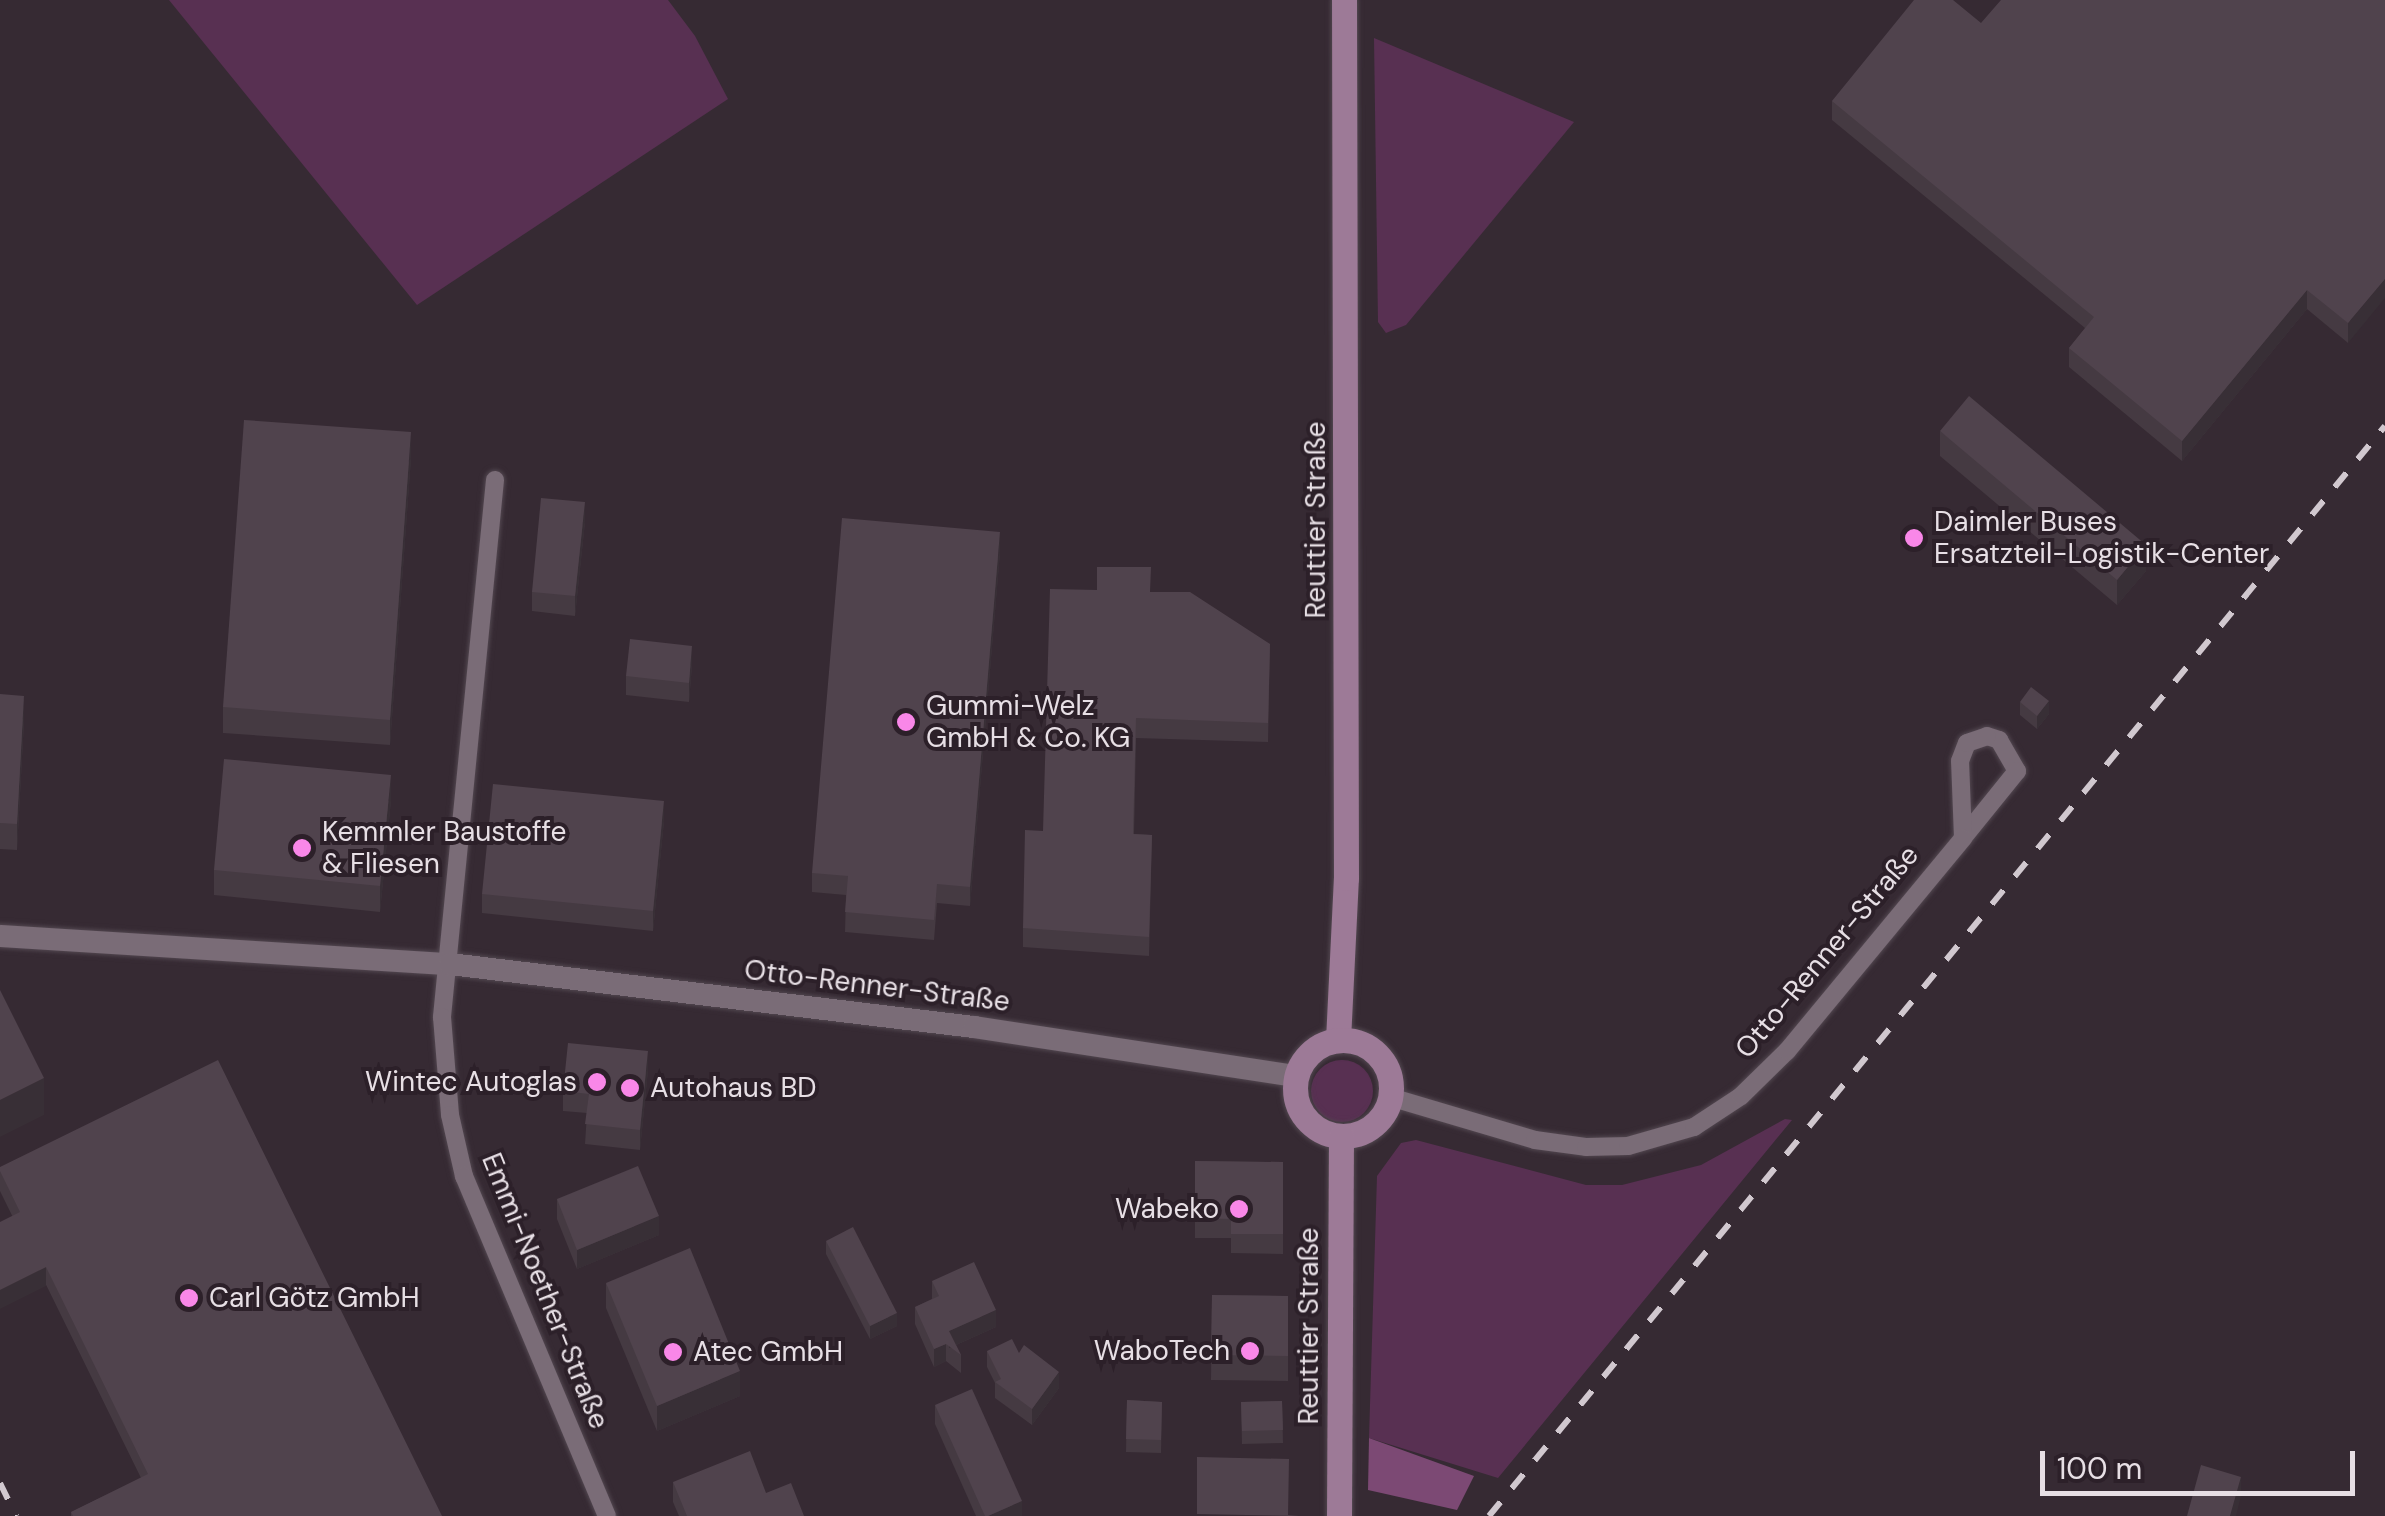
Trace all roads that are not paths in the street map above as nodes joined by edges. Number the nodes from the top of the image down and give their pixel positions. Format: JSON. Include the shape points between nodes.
{"nodes":[{"id":1,"x":1344,"y":0,"type":"edge"},
{"id":2,"x":495,"y":480,"type":"dead end"},
{"id":3,"x":1963,"y":838,"type":"junction"},
{"id":4,"x":0,"y":936,"type":"edge"},
{"id":5,"x":450,"y":964,"type":"junction"},
{"id":6,"x":1338,"y":1040,"type":"junction"},
{"id":7,"x":1296,"y":1076,"type":"junction"},
{"id":8,"x":1390,"y":1098,"type":"junction"},
{"id":9,"x":1340,"y":1136,"type":"junction"},
{"id":10,"x":607,"y":1516,"type":"edge"},
{"id":11,"x":1339,"y":1516,"type":"edge"}],
"edges":[{"from":1,"to":6,"type":"main road","name":"Reuttier Straße","via":[[1346,878]]},
{"from":2,"to":5,"type":"street"},
{"from":3,"to":3,"type":"street","name":"Otto-Renner-Straße","via":[[2017,771],[2000,740],[1987,736],[1967,743],[1960,761]]},
{"from":3,"to":8,"type":"street","name":"Otto-Renner-Straße","via":[[1787,1051],[1741,1096],[1694,1127],[1628,1146],[1586,1147],[1536,1140]]},
{"from":4,"to":5,"type":"street","name":"Otto-Renner-Straße"},
{"from":5,"to":7,"type":"street","name":"Otto-Renner-Straße","via":[[974,1027]]},
{"from":5,"to":10,"type":"street","name":"Emmi-Noether-Straße","via":[[442,1018],[450,1115],[464,1176]]},
{"from":6,"to":7,"type":"main road","via":[[1311,1052]]},
{"from":6,"to":8,"type":"main road","via":[[1363,1044],[1383,1060]]},
{"from":7,"to":9,"type":"main road","via":[[1301,1112]]},
{"from":8,"to":9,"type":"main road","via":[[1369,1129]]},
{"from":9,"to":11,"type":"main road","name":"Reuttier Straße"}]}
